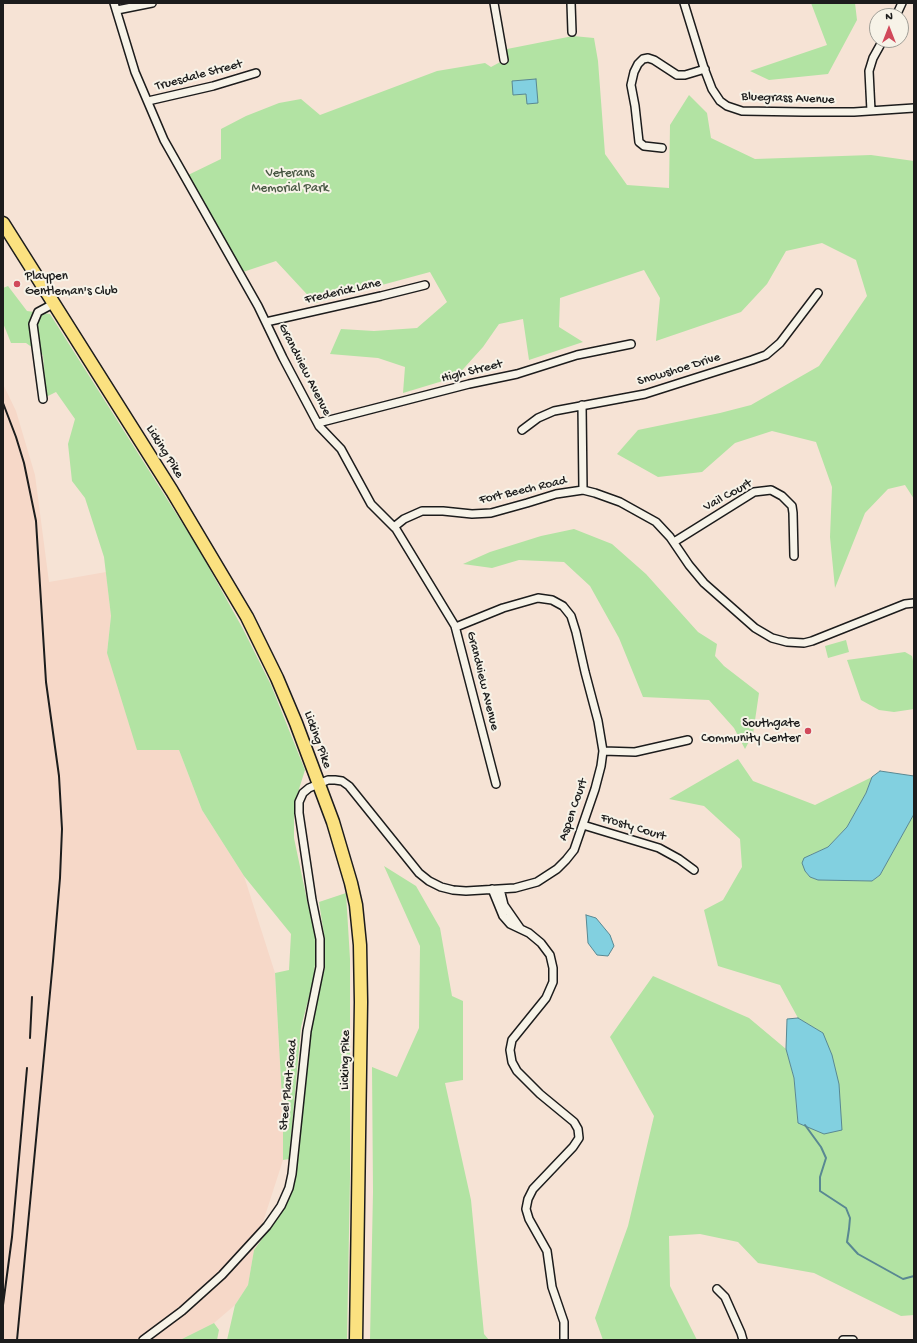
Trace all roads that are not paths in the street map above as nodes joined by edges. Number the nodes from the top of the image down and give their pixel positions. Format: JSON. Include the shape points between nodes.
{"nodes":[{"id":1,"x":152,"y":3,"type":"edge"},
{"id":2,"x":494,"y":3,"type":"edge"},
{"id":3,"x":570,"y":3,"type":"edge"},
{"id":4,"x":684,"y":3,"type":"edge"},
{"id":5,"x":115,"y":7,"type":"edge"},
{"id":6,"x":572,"y":32,"type":"dead end"},
{"id":7,"x":879,"y":48,"type":"edge"},
{"id":8,"x":504,"y":60,"type":"dead end"},
{"id":9,"x":705,"y":69,"type":"junction"},
{"id":10,"x":256,"y":73,"type":"dead end"},
{"id":11,"x":148,"y":101,"type":"junction"},
{"id":12,"x":914,"y":108,"type":"edge"},
{"id":13,"x":871,"y":112,"type":"junction"},
{"id":14,"x":662,"y":148,"type":"dead end"},
{"id":15,"x":3,"y":222,"type":"edge"},
{"id":16,"x":425,"y":285,"type":"dead end"},
{"id":17,"x":818,"y":292,"type":"dead end"},
{"id":18,"x":53,"y":304,"type":"junction"},
{"id":19,"x":266,"y":322,"type":"junction"},
{"id":20,"x":631,"y":344,"type":"dead end"},
{"id":21,"x":43,"y":399,"type":"dead end"},
{"id":22,"x":582,"y":405,"type":"junction"},
{"id":23,"x":318,"y":424,"type":"junction"},
{"id":24,"x":522,"y":430,"type":"dead end"},
{"id":25,"x":583,"y":490,"type":"junction"},
{"id":26,"x":394,"y":527,"type":"junction"},
{"id":27,"x":674,"y":542,"type":"junction"},
{"id":28,"x":794,"y":556,"type":"dead end"},
{"id":29,"x":914,"y":602,"type":"edge"},
{"id":30,"x":456,"y":627,"type":"junction"},
{"id":31,"x":688,"y":740,"type":"dead end"},
{"id":32,"x":603,"y":751,"type":"junction"},
{"id":33,"x":318,"y":783,"type":"junction"},
{"id":34,"x":496,"y":784,"type":"dead end"},
{"id":35,"x":583,"y":825,"type":"junction"},
{"id":36,"x":694,"y":870,"type":"dead end"},
{"id":37,"x":496,"y":889,"type":"junction"},
{"id":38,"x":717,"y":1288,"type":"dead end"},
{"id":39,"x":143,"y":1340,"type":"edge"},
{"id":40,"x":356,"y":1340,"type":"edge"},
{"id":41,"x":564,"y":1340,"type":"edge"},
{"id":42,"x":743,"y":1340,"type":"edge"},
{"id":43,"x":843,"y":1340,"type":"edge"},
{"id":44,"x":853,"y":1340,"type":"edge"}],
"edges":[{"from":1,"to":5,"type":"street"},
{"from":2,"to":8,"type":"street"},
{"from":3,"to":6,"type":"street"},
{"from":4,"to":9,"type":"street","name":"Bluegrass Avenue"},
{"from":5,"to":11,"type":"street","name":"Grandview Avenue","via":[[135,72]]},
{"from":7,"to":13,"type":"street","via":[[869,71]]},
{"from":9,"to":13,"type":"street","name":"Bluegrass Avenue","via":[[712,89],[720,101],[739,110]]},
{"from":9,"to":14,"type":"street","via":[[677,75],[648,58],[638,64],[631,85],[640,142],[644,146]]},
{"from":10,"to":11,"type":"street","name":"Truesdale Street"},
{"from":11,"to":19,"type":"street","name":"Grandview Avenue","via":[[164,140]]},
{"from":12,"to":13,"type":"street","name":"Bluegrass Avenue"},
{"from":15,"to":18,"type":"main road","name":"Licking Pike"},
{"from":16,"to":19,"type":"street","name":"Frederick Lane"},
{"from":17,"to":22,"type":"street","name":"Snowshoe Drive","via":[[780,343],[766,354],[645,394]]},
{"from":18,"to":21,"type":"street","via":[[38,312],[33,324]]},
{"from":18,"to":33,"type":"main road","name":"Licking Pike","via":[[172,491],[247,618],[277,678]]},
{"from":19,"to":23,"type":"street","name":"Grandview Avenue"},
{"from":20,"to":23,"type":"street","name":"High Street","via":[[577,355],[517,374]]},
{"from":22,"to":24,"type":"street","name":"Snowshoe Drive","via":[[554,411],[538,418]]},
{"from":22,"to":25,"type":"street"},
{"from":23,"to":26,"type":"street","name":"Grandview Avenue","via":[[341,449],[371,504]]},
{"from":25,"to":26,"type":"street","name":"Fort Beech Road","via":[[556,494],[491,512],[422,512],[404,519]]},
{"from":25,"to":27,"type":"street","name":"Fort Beech Road","via":[[620,502],[647,516]]},
{"from":26,"to":30,"type":"street","name":"Grandview Avenue"},
{"from":27,"to":28,"type":"street","name":"Vail Court","via":[[754,492],[771,490],[787,499],[792,506]]},
{"from":27,"to":29,"type":"street","name":"Fort Beech Road","via":[[688,565],[704,583],[755,628],[769,637],[787,642],[804,642],[830,635]]},
{"from":30,"to":32,"type":"street","name":"Aspen Court","via":[[503,608],[538,598],[552,600],[563,606],[576,632]]},
{"from":30,"to":34,"type":"street","name":"Grandview Avenue"},
{"from":31,"to":32,"type":"street","via":[[638,751]]},
{"from":32,"to":35,"type":"street","name":"Aspen Court"},
{"from":33,"to":37,"type":"street","name":"Aspen Court","via":[[335,780],[349,786],[419,873],[429,881],[453,890]]},
{"from":33,"to":39,"type":"street","name":"Steel Plant Road","via":[[303,793],[299,802],[320,943],[320,967],[307,1031],[289,1188],[281,1206],[267,1226],[222,1276],[182,1311]]},
{"from":33,"to":40,"type":"main road","name":"Licking Pike","via":[[333,822],[351,884],[360,945]]},
{"from":35,"to":36,"type":"street","name":"Frosty Court","via":[[659,848]]},
{"from":35,"to":37,"type":"street","name":"Aspen Court","via":[[574,850],[557,869],[537,882],[514,888]]},
{"from":37,"to":41,"type":"street","via":[[503,916],[510,924],[541,943],[550,955],[554,968],[553,982],[546,998],[512,1040],[510,1050],[517,1071],[536,1091],[574,1122],[578,1129],[579,1138],[533,1189],[526,1209],[547,1251],[552,1287],[564,1322]]},
{"from":38,"to":42,"type":"street","via":[[725,1297]]},
{"from":43,"to":44,"type":"street"}]}
